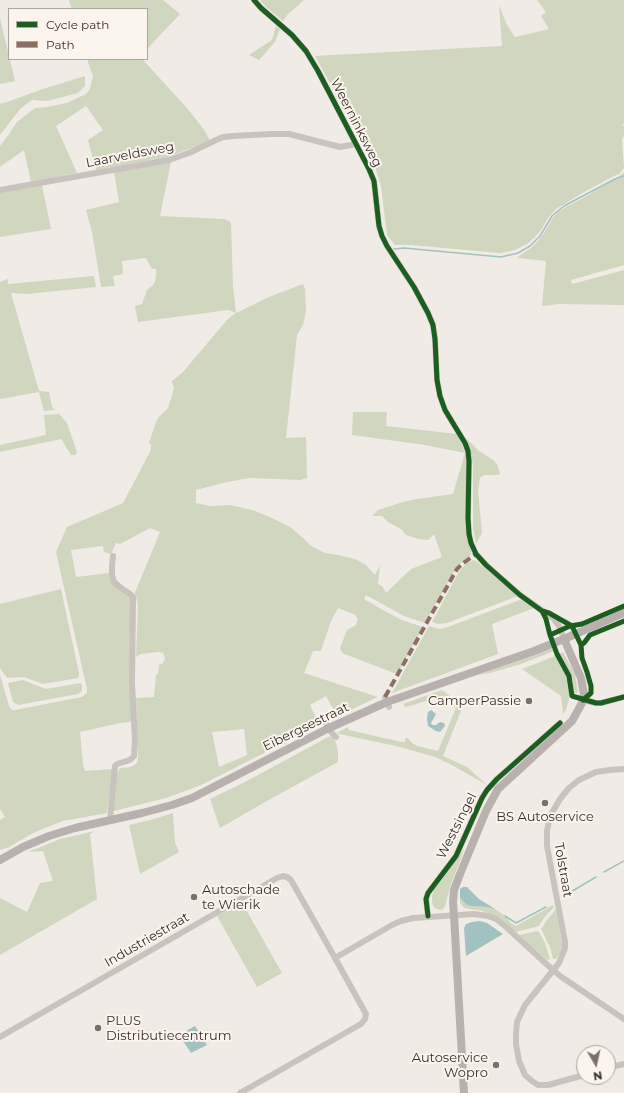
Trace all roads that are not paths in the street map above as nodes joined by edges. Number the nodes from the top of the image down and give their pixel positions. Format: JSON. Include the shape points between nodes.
{"nodes":[{"id":1,"x":254,"y":0,"type":"edge"},
{"id":2,"x":356,"y":144,"type":"junction"},
{"id":3,"x":0,"y":190,"type":"edge"},
{"id":4,"x":113,"y":556,"type":"dead end"},
{"id":5,"x":624,"y":613,"type":"edge"},
{"id":6,"x":564,"y":639,"type":"junction"},
{"id":7,"x":624,"y":697,"type":"edge"},
{"id":8,"x":583,"y":700,"type":"junction"},
{"id":9,"x":560,"y":723,"type":"dead end"},
{"id":10,"x":328,"y":725,"type":"junction"},
{"id":11,"x":336,"y":737,"type":"dead end"},
{"id":12,"x":624,"y":769,"type":"edge"},
{"id":13,"x":110,"y":820,"type":"junction"},
{"id":14,"x":0,"y":860,"type":"edge"},
{"id":15,"x":454,"y":915,"type":"junction"},
{"id":16,"x":428,"y":916,"type":"junction"},
{"id":17,"x":335,"y":958,"type":"junction"},
{"id":18,"x":554,"y":971,"type":"junction"},
{"id":19,"x":624,"y":1019,"type":"edge"},
{"id":20,"x":0,"y":1037,"type":"edge"},
{"id":21,"x":576,"y":1077,"type":"edge"},
{"id":22,"x":240,"y":1093,"type":"edge"},
{"id":23,"x":464,"y":1093,"type":"edge"}],
"edges":[{"from":1,"to":2,"type":"street","name":"Weerninksweg","via":[[306,51]]},
{"from":2,"to":3,"type":"street","name":"Laarveldsweg","via":[[340,147],[289,134],[233,136],[169,160]]},
{"from":2,"to":6,"type":"street","name":"Weerninksweg","via":[[374,181],[382,236],[414,287],[433,325],[440,396],[445,410],[468,450],[468,518],[471,543],[476,554],[486,565],[520,595],[553,618]]},
{"from":4,"to":13,"type":"street","via":[[114,582],[133,597],[132,683],[135,740],[134,756],[114,766]]},
{"from":5,"to":6,"type":"main road","name":"Eibergsestraat"},
{"from":6,"to":8,"type":"main road","name":"Westsingel","via":[[581,678]]},
{"from":6,"to":10,"type":"main road","name":"Eibergsestraat"},
{"from":7,"to":8,"type":"street","via":[[601,703]]},
{"from":8,"to":15,"type":"main road","name":"Westsingel","via":[[572,722],[498,789],[486,811],[454,890]]},
{"from":9,"to":16,"type":"street","name":"Westsingel","via":[[487,790],[463,844],[428,893]]},
{"from":10,"to":11,"type":"street"},
{"from":10,"to":13,"type":"main road","name":"Eibergsestraat","via":[[192,798]]},
{"from":12,"to":18,"type":"street","name":"Tolstraat","via":[[596,772],[579,780],[560,799],[550,816],[546,838],[565,942],[563,955]]},
{"from":13,"to":14,"type":"main road","name":"Eibergsestraat","via":[[49,836]]},
{"from":15,"to":16,"type":"street"},
{"from":15,"to":18,"type":"street","via":[[474,914],[496,919]]},
{"from":15,"to":23,"type":"main road","name":"Westsingel"},
{"from":16,"to":17,"type":"street","via":[[401,921]]},
{"from":17,"to":20,"type":"street","name":"Industriestraat","via":[[291,880],[283,876]]},
{"from":17,"to":22,"type":"street","name":"Industriestraat","via":[[366,1014],[362,1024]]},
{"from":18,"to":19,"type":"street"},
{"from":18,"to":21,"type":"street","name":"Tolstraat","via":[[525,1005],[517,1022],[516,1044],[519,1061],[526,1075],[538,1085],[548,1085]]}]}
